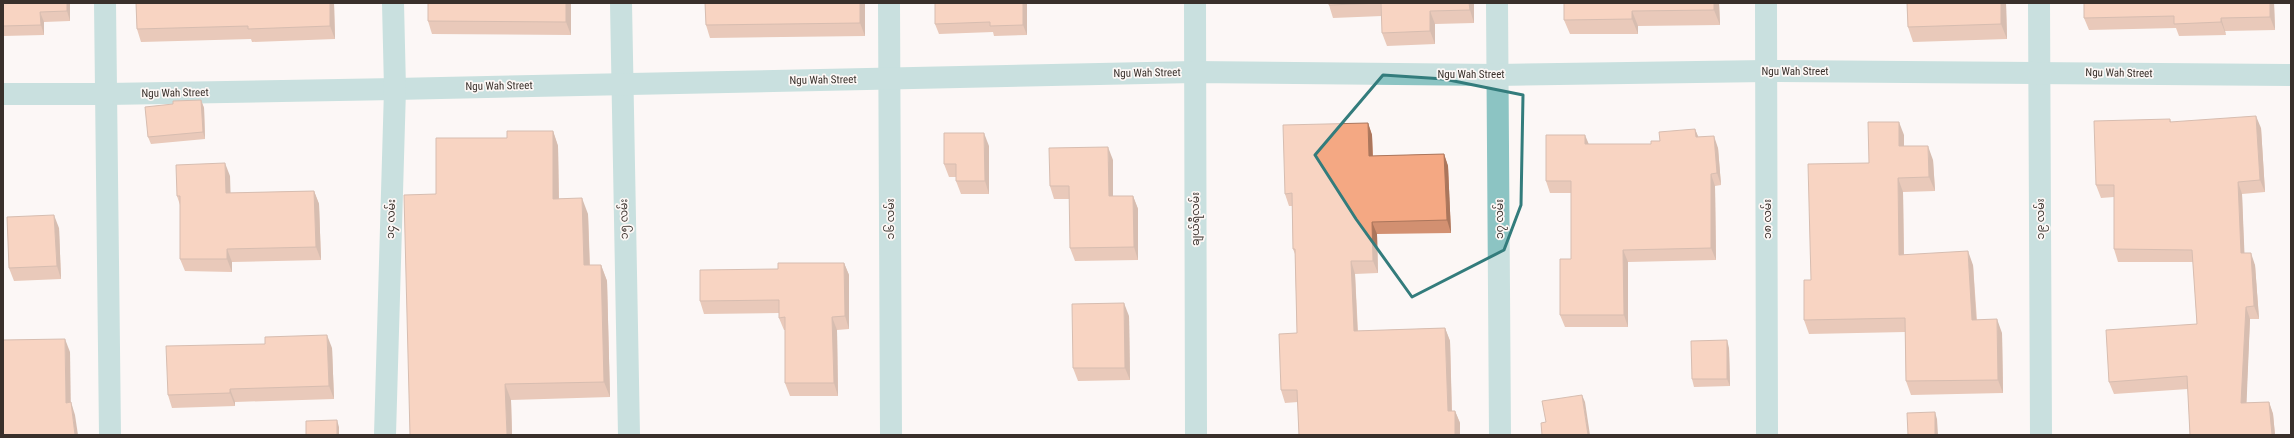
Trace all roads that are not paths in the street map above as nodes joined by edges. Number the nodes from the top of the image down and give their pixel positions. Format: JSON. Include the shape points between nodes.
{"nodes":[{"id":1,"x":105,"y":3,"type":"edge"},
{"id":2,"x":393,"y":3,"type":"edge"},
{"id":3,"x":620,"y":3,"type":"edge"},
{"id":4,"x":889,"y":3,"type":"edge"},
{"id":5,"x":1195,"y":3,"type":"edge"},
{"id":6,"x":1498,"y":3,"type":"edge"},
{"id":7,"x":1766,"y":3,"type":"edge"},
{"id":8,"x":2039,"y":3,"type":"edge"},
{"id":9,"x":1766,"y":71,"type":"junction"},
{"id":10,"x":1194,"y":72,"type":"junction"},
{"id":11,"x":2039,"y":72,"type":"junction"},
{"id":12,"x":1498,"y":75,"type":"junction"},
{"id":13,"x":2291,"y":75,"type":"edge"},
{"id":14,"x":889,"y":78,"type":"junction"},
{"id":15,"x":621,"y":84,"type":"junction"},
{"id":16,"x":395,"y":89,"type":"junction"},
{"id":17,"x":3,"y":94,"type":"edge"},
{"id":18,"x":107,"y":94,"type":"junction"},
{"id":19,"x":110,"y":435,"type":"edge"},
{"id":20,"x":385,"y":435,"type":"edge"},
{"id":21,"x":629,"y":435,"type":"edge"},
{"id":22,"x":891,"y":435,"type":"edge"},
{"id":23,"x":1196,"y":435,"type":"edge"},
{"id":24,"x":1500,"y":435,"type":"edge"},
{"id":25,"x":1767,"y":435,"type":"edge"},
{"id":26,"x":2041,"y":435,"type":"edge"}],
"edges":[{"from":1,"to":18,"type":"street"},
{"from":2,"to":16,"type":"street","name":"၁၄ လမ်း"},
{"from":3,"to":15,"type":"street","name":"၁၅ လမ်း"},
{"from":4,"to":14,"type":"street","name":"၁၆ လမ်း"},
{"from":5,"to":10,"type":"street","name":"ချယ်ရီလမ်း"},
{"from":6,"to":12,"type":"street","name":"၁၇ လမ်း"},
{"from":7,"to":9,"type":"street","name":"၁၈ လမ်း"},
{"from":8,"to":11,"type":"street","name":"၁၉ လမ်း"},
{"from":9,"to":11,"type":"street","name":"Ngu Wah Street"},
{"from":9,"to":12,"type":"street","name":"Ngu Wah Street"},
{"from":9,"to":25,"type":"street","name":"၁၈ လမ်း"},
{"from":10,"to":12,"type":"street","name":"Ngu Wah Street"},
{"from":10,"to":14,"type":"street","name":"Ngu Wah Street"},
{"from":10,"to":23,"type":"street","name":"ချယ်ရီလမ်း"},
{"from":11,"to":13,"type":"street","name":"Ngu Wah Street"},
{"from":11,"to":26,"type":"street","name":"၁၉ လမ်း"},
{"from":12,"to":24,"type":"street","name":"၁၇ လမ်း"},
{"from":14,"to":15,"type":"street","name":"Ngu Wah Street"},
{"from":14,"to":22,"type":"street","name":"၁၆ လမ်း"},
{"from":15,"to":16,"type":"street","name":"Ngu Wah Street"},
{"from":15,"to":21,"type":"street","name":"၁၅ လမ်း"},
{"from":16,"to":18,"type":"street","name":"Ngu Wah Street"},
{"from":16,"to":20,"type":"street","name":"၁၄ လမ်း"},
{"from":17,"to":18,"type":"street","name":"Ngu Wah Street"},
{"from":18,"to":19,"type":"street"}]}
